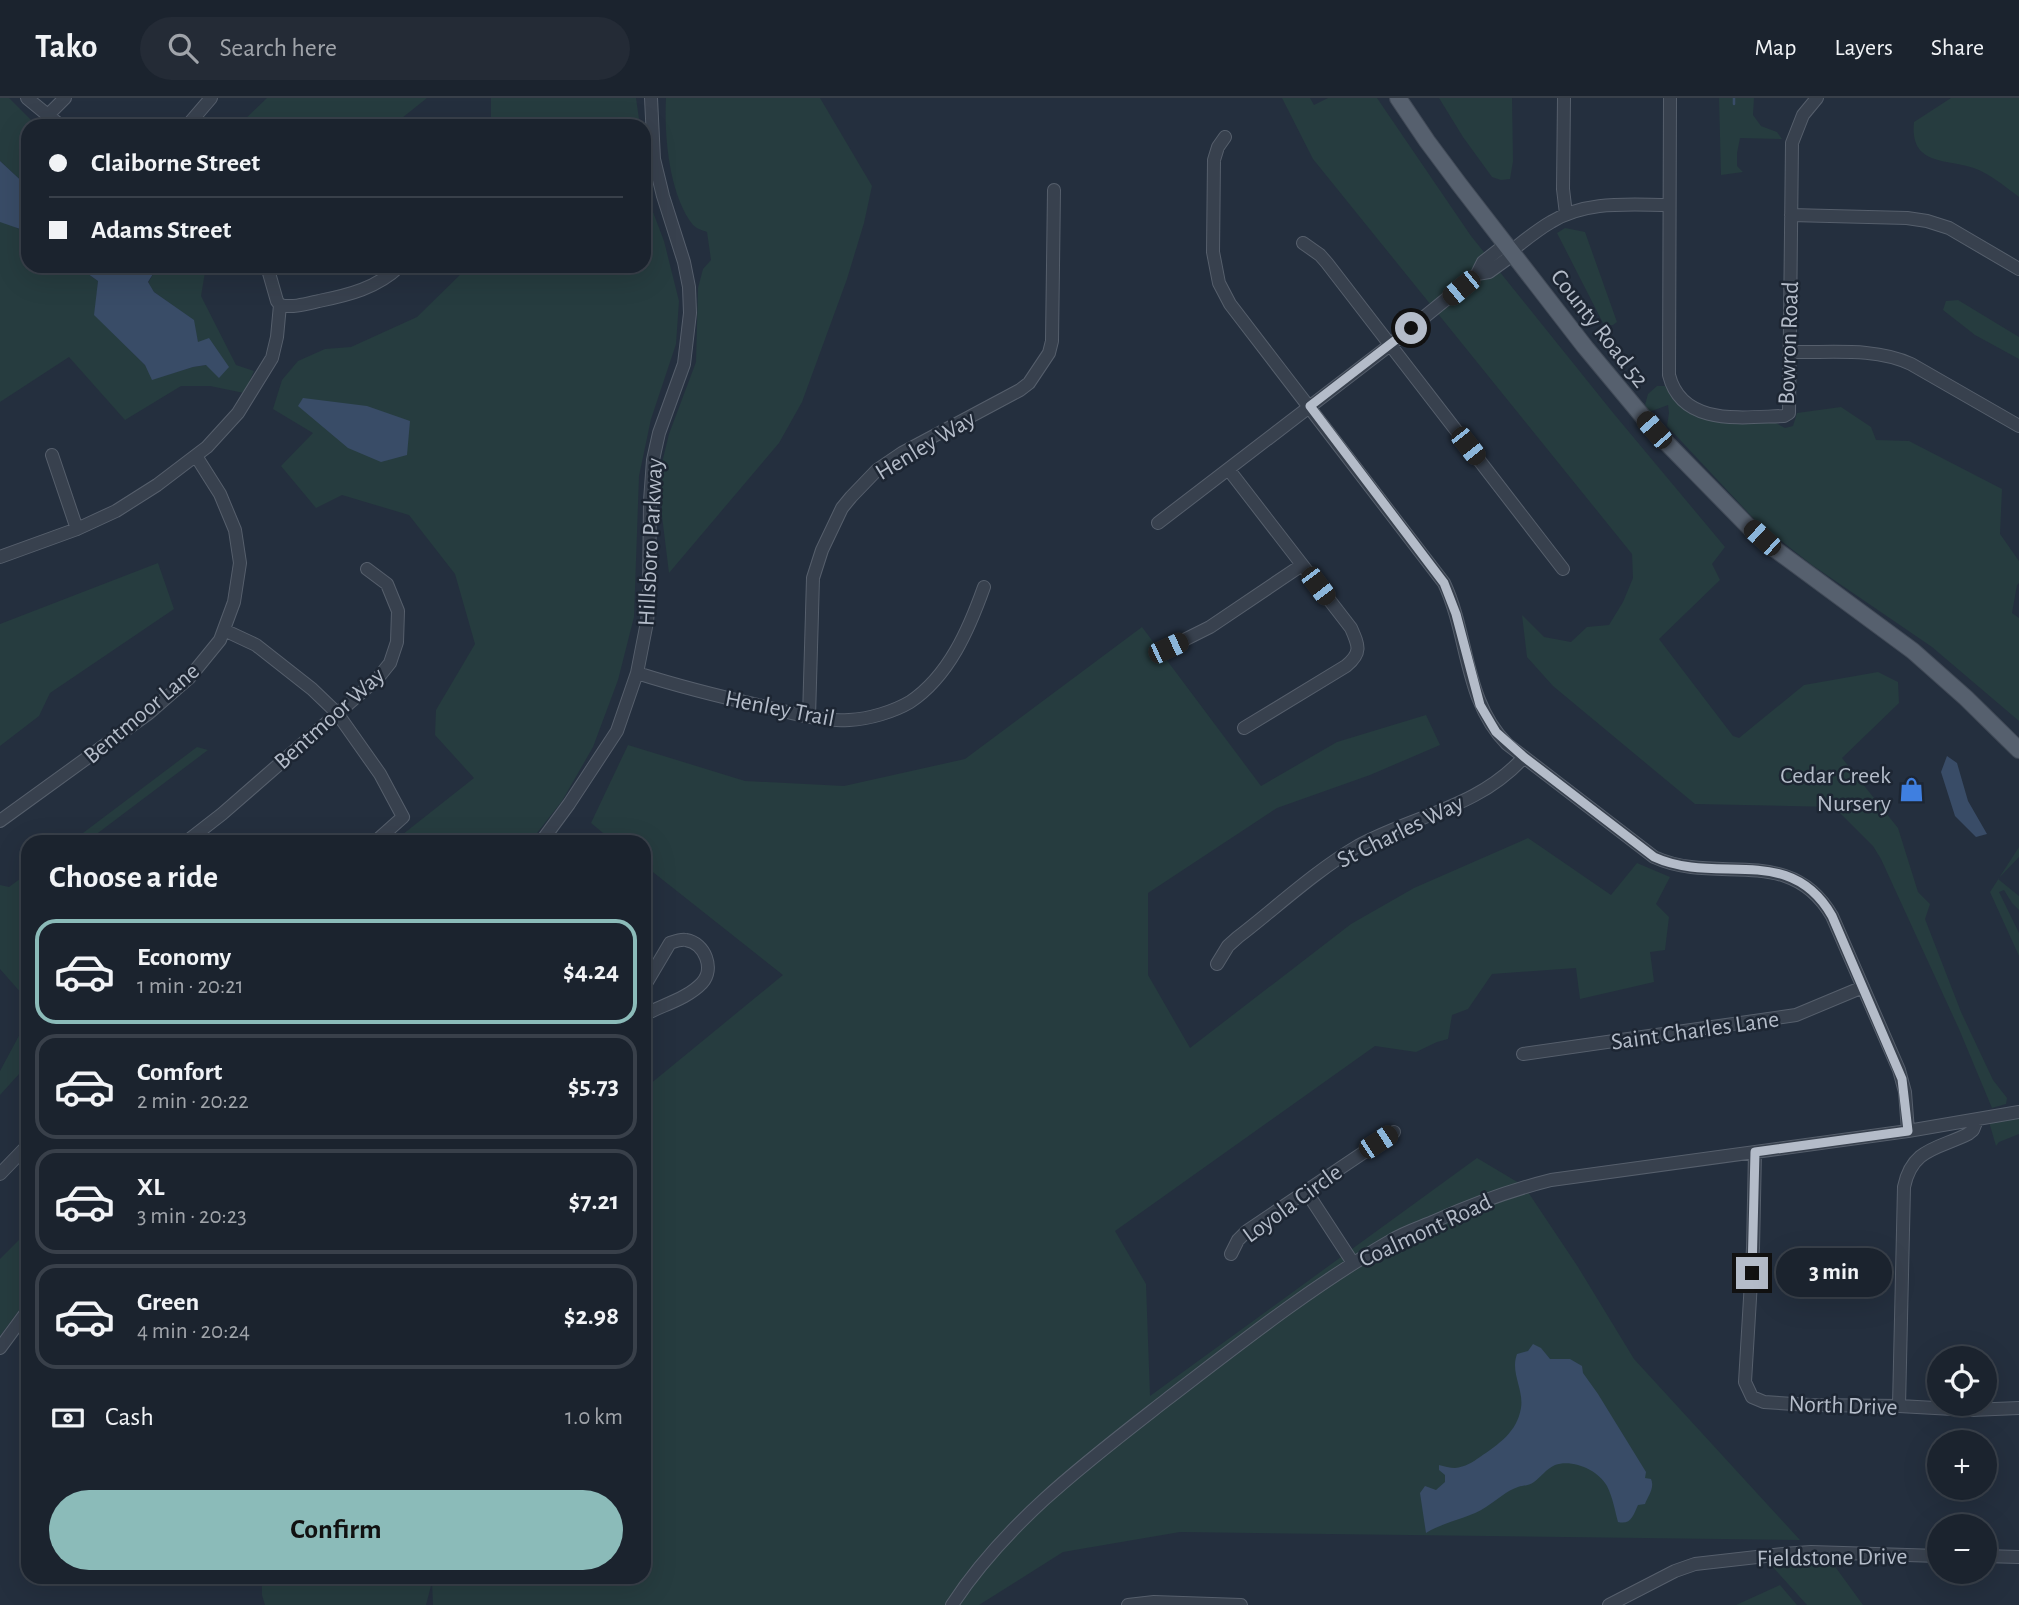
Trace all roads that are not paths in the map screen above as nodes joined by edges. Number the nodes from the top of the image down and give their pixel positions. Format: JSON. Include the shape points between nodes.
{"nodes":[{"id":1,"x":27,"y":98,"type":"edge"},
{"id":2,"x":65,"y":98,"type":"edge"},
{"id":3,"x":211,"y":98,"type":"edge"},
{"id":4,"x":651,"y":98,"type":"edge"},
{"id":5,"x":1398,"y":98,"type":"edge"},
{"id":6,"x":1564,"y":98,"type":"edge"},
{"id":7,"x":1670,"y":98,"type":"edge"},
{"id":8,"x":1818,"y":98,"type":"edge"},
{"id":9,"x":48,"y":115,"type":"junction"},
{"id":10,"x":53,"y":119,"type":"edge"},
{"id":11,"x":193,"y":119,"type":"edge"},
{"id":12,"x":1225,"y":138,"type":"dead end"},
{"id":13,"x":1054,"y":190,"type":"dead end"},
{"id":14,"x":1669,"y":205,"type":"junction"},
{"id":15,"x":1566,"y":214,"type":"junction"},
{"id":16,"x":1791,"y":215,"type":"junction"},
{"id":17,"x":1303,"y":243,"type":"dead end"},
{"id":18,"x":1510,"y":250,"type":"junction"},
{"id":19,"x":2019,"y":269,"type":"edge"},
{"id":20,"x":269,"y":273,"type":"edge"},
{"id":21,"x":391,"y":273,"type":"edge"},
{"id":22,"x":280,"y":305,"type":"junction"},
{"id":23,"x":1390,"y":345,"type":"junction"},
{"id":24,"x":1790,"y":352,"type":"junction"},
{"id":25,"x":1310,"y":406,"type":"junction"},
{"id":26,"x":2019,"y":426,"type":"edge"},
{"id":27,"x":52,"y":455,"type":"dead end"},
{"id":28,"x":196,"y":456,"type":"junction"},
{"id":29,"x":1229,"y":470,"type":"junction"},
{"id":30,"x":1158,"y":523,"type":"dead end"},
{"id":31,"x":77,"y":529,"type":"junction"},
{"id":32,"x":0,"y":557,"type":"edge"},
{"id":33,"x":1302,"y":565,"type":"junction"},
{"id":34,"x":367,"y":569,"type":"dead end"},
{"id":35,"x":1563,"y":569,"type":"dead end"},
{"id":36,"x":984,"y":587,"type":"dead end"},
{"id":37,"x":224,"y":630,"type":"junction"},
{"id":38,"x":1168,"y":648,"type":"dead end"},
{"id":39,"x":636,"y":673,"type":"junction"},
{"id":40,"x":337,"y":713,"type":"junction"},
{"id":41,"x":809,"y":717,"type":"junction"},
{"id":42,"x":1244,"y":728,"type":"dead end"},
{"id":43,"x":2019,"y":750,"type":"edge"},
{"id":44,"x":1524,"y":757,"type":"junction"},
{"id":45,"x":0,"y":821,"type":"edge"},
{"id":46,"x":195,"y":835,"type":"edge"},
{"id":47,"x":383,"y":835,"type":"edge"},
{"id":48,"x":546,"y":835,"type":"edge"},
{"id":49,"x":1217,"y":964,"type":"dead end"},
{"id":50,"x":651,"y":975,"type":"edge"},
{"id":51,"x":1863,"y":987,"type":"junction"},
{"id":52,"x":651,"y":1012,"type":"edge"},
{"id":53,"x":1523,"y":1054,"type":"dead end"},
{"id":54,"x":2019,"y":1112,"type":"edge"},
{"id":55,"x":1977,"y":1120,"type":"junction"},
{"id":56,"x":1908,"y":1131,"type":"junction"},
{"id":57,"x":1394,"y":1132,"type":"dead end"},
{"id":58,"x":21,"y":1152,"type":"edge"},
{"id":59,"x":1755,"y":1152,"type":"junction"},
{"id":60,"x":0,"y":1174,"type":"edge"},
{"id":61,"x":1306,"y":1191,"type":"junction"},
{"id":62,"x":1231,"y":1254,"type":"dead end"},
{"id":63,"x":1353,"y":1263,"type":"junction"},
{"id":64,"x":21,"y":1320,"type":"edge"},
{"id":65,"x":0,"y":1348,"type":"edge"},
{"id":66,"x":1899,"y":1406,"type":"junction"},
{"id":67,"x":2019,"y":1408,"type":"edge"},
{"id":68,"x":1927,"y":1556,"type":"edge"},
{"id":69,"x":1997,"y":1557,"type":"edge"},
{"id":70,"x":2019,"y":1558,"type":"edge"},
{"id":71,"x":951,"y":1605,"type":"edge"},
{"id":72,"x":1128,"y":1605,"type":"edge"},
{"id":73,"x":1241,"y":1605,"type":"edge"},
{"id":74,"x":1609,"y":1605,"type":"edge"}],
"edges":[{"from":1,"to":9,"type":"street"},
{"from":2,"to":9,"type":"street"},
{"from":3,"to":11,"type":"street"},
{"from":4,"to":39,"type":"street","name":"Hillsboro Parkway","via":[[654,159],[684,262],[690,313],[684,364],[653,460],[649,598]]},
{"from":5,"to":18,"type":"main road","name":"County Road 52"},
{"from":6,"to":15,"type":"street"},
{"from":7,"to":14,"type":"street"},
{"from":8,"to":16,"type":"street","name":"Bowron Road","via":[[1803,114],[1792,143]]},
{"from":9,"to":10,"type":"street"},
{"from":12,"to":25,"type":"street","via":[[1214,160],[1216,273],[1230,304]]},
{"from":13,"to":41,"type":"street","name":"Henley Way","via":[[1049,353],[1020,390],[902,453],[877,470],[842,508],[813,578]]},
{"from":14,"to":15,"type":"street","via":[[1606,205]]},
{"from":14,"to":24,"type":"street","name":"Bowron Road","via":[[1669,375],[1680,397],[1707,415],[1787,416]]},
{"from":15,"to":18,"type":"street"},
{"from":16,"to":19,"type":"street","via":[[1927,221],[1949,228]]},
{"from":16,"to":24,"type":"street","name":"Bowron Road"},
{"from":17,"to":23,"type":"street","via":[[1327,263]]},
{"from":18,"to":23,"type":"street","via":[[1483,262],[1477,274]]},
{"from":18,"to":43,"type":"main road","name":"County Road 52","via":[[1634,407],[1749,527],[1913,651]]},
{"from":20,"to":22,"type":"street"},
{"from":21,"to":22,"type":"street","via":[[353,294],[297,306]]},
{"from":22,"to":28,"type":"street","via":[[272,358],[238,412]]},
{"from":23,"to":25,"type":"street"},
{"from":23,"to":35,"type":"street"},
{"from":24,"to":26,"type":"street","via":[[1896,358]]},
{"from":25,"to":29,"type":"street"},
{"from":25,"to":44,"type":"street","via":[[1444,583],[1480,705],[1496,732]]},
{"from":27,"to":31,"type":"street"},
{"from":28,"to":31,"type":"street","via":[[157,485]]},
{"from":28,"to":37,"type":"street","name":"Bentmoor Lane","via":[[220,494],[235,530],[240,563]]},
{"from":29,"to":30,"type":"street"},
{"from":29,"to":33,"type":"street"},
{"from":31,"to":32,"type":"street"},
{"from":33,"to":38,"type":"street"},
{"from":33,"to":42,"type":"street","via":[[1350,628],[1358,652],[1346,666]]},
{"from":34,"to":40,"type":"street","name":"Bentmoor Way","via":[[387,583],[398,611],[397,642],[390,663],[378,678]]},
{"from":36,"to":41,"type":"street","name":"Henley Trail","via":[[958,647],[932,683],[911,701],[861,719]]},
{"from":37,"to":40,"type":"street","via":[[256,645]]},
{"from":37,"to":45,"type":"street","name":"Bentmoor Lane","via":[[189,678],[149,713]]},
{"from":39,"to":41,"type":"street","name":"Henley Trail"},
{"from":39,"to":48,"type":"street","name":"Hillsboro Parkway","via":[[617,731]]},
{"from":40,"to":46,"type":"street","name":"Bentmoor Way"},
{"from":40,"to":47,"type":"street","via":[[380,774],[403,817]]},
{"from":44,"to":49,"type":"street","name":"St Charles Way","via":[[1474,796],[1342,856],[1238,937]]},
{"from":44,"to":51,"type":"street","via":[[1664,862],[1779,873],[1809,887],[1832,916]]},
{"from":50,"to":52,"type":"street","via":[[670,943],[679,940],[688,940],[707,957],[704,982]]},
{"from":51,"to":53,"type":"street","name":"Saint Charles Lane","via":[[1796,1015]]},
{"from":51,"to":56,"type":"street","via":[[1902,1079]]},
{"from":54,"to":55,"type":"street","name":"Coalmont Road"},
{"from":55,"to":56,"type":"street","name":"Coalmont Road"},
{"from":55,"to":66,"type":"street","via":[[1968,1134],[1917,1158],[1906,1177]]},
{"from":56,"to":59,"type":"street","name":"Coalmont Road"},
{"from":57,"to":61,"type":"street","name":"Loyola Circle"},
{"from":58,"to":60,"type":"street"},
{"from":59,"to":63,"type":"street","name":"Coalmont Road","via":[[1530,1185],[1394,1239]]},
{"from":59,"to":66,"type":"street","name":"North Drive","via":[[1745,1382],[1752,1397],[1811,1405]]},
{"from":61,"to":62,"type":"street","name":"Loyola Circle","via":[[1247,1231]]},
{"from":61,"to":63,"type":"street"},
{"from":63,"to":71,"type":"street","name":"Coalmont Road","via":[[1231,1350],[1063,1484],[1004,1538]]},
{"from":64,"to":65,"type":"street"},
{"from":66,"to":67,"type":"street","name":"North Drive"},
{"from":68,"to":74,"type":"street","name":"Fieldstone Drive","via":[[1783,1553],[1695,1564]]},
{"from":69,"to":70,"type":"street"},
{"from":72,"to":73,"type":"street"}]}
